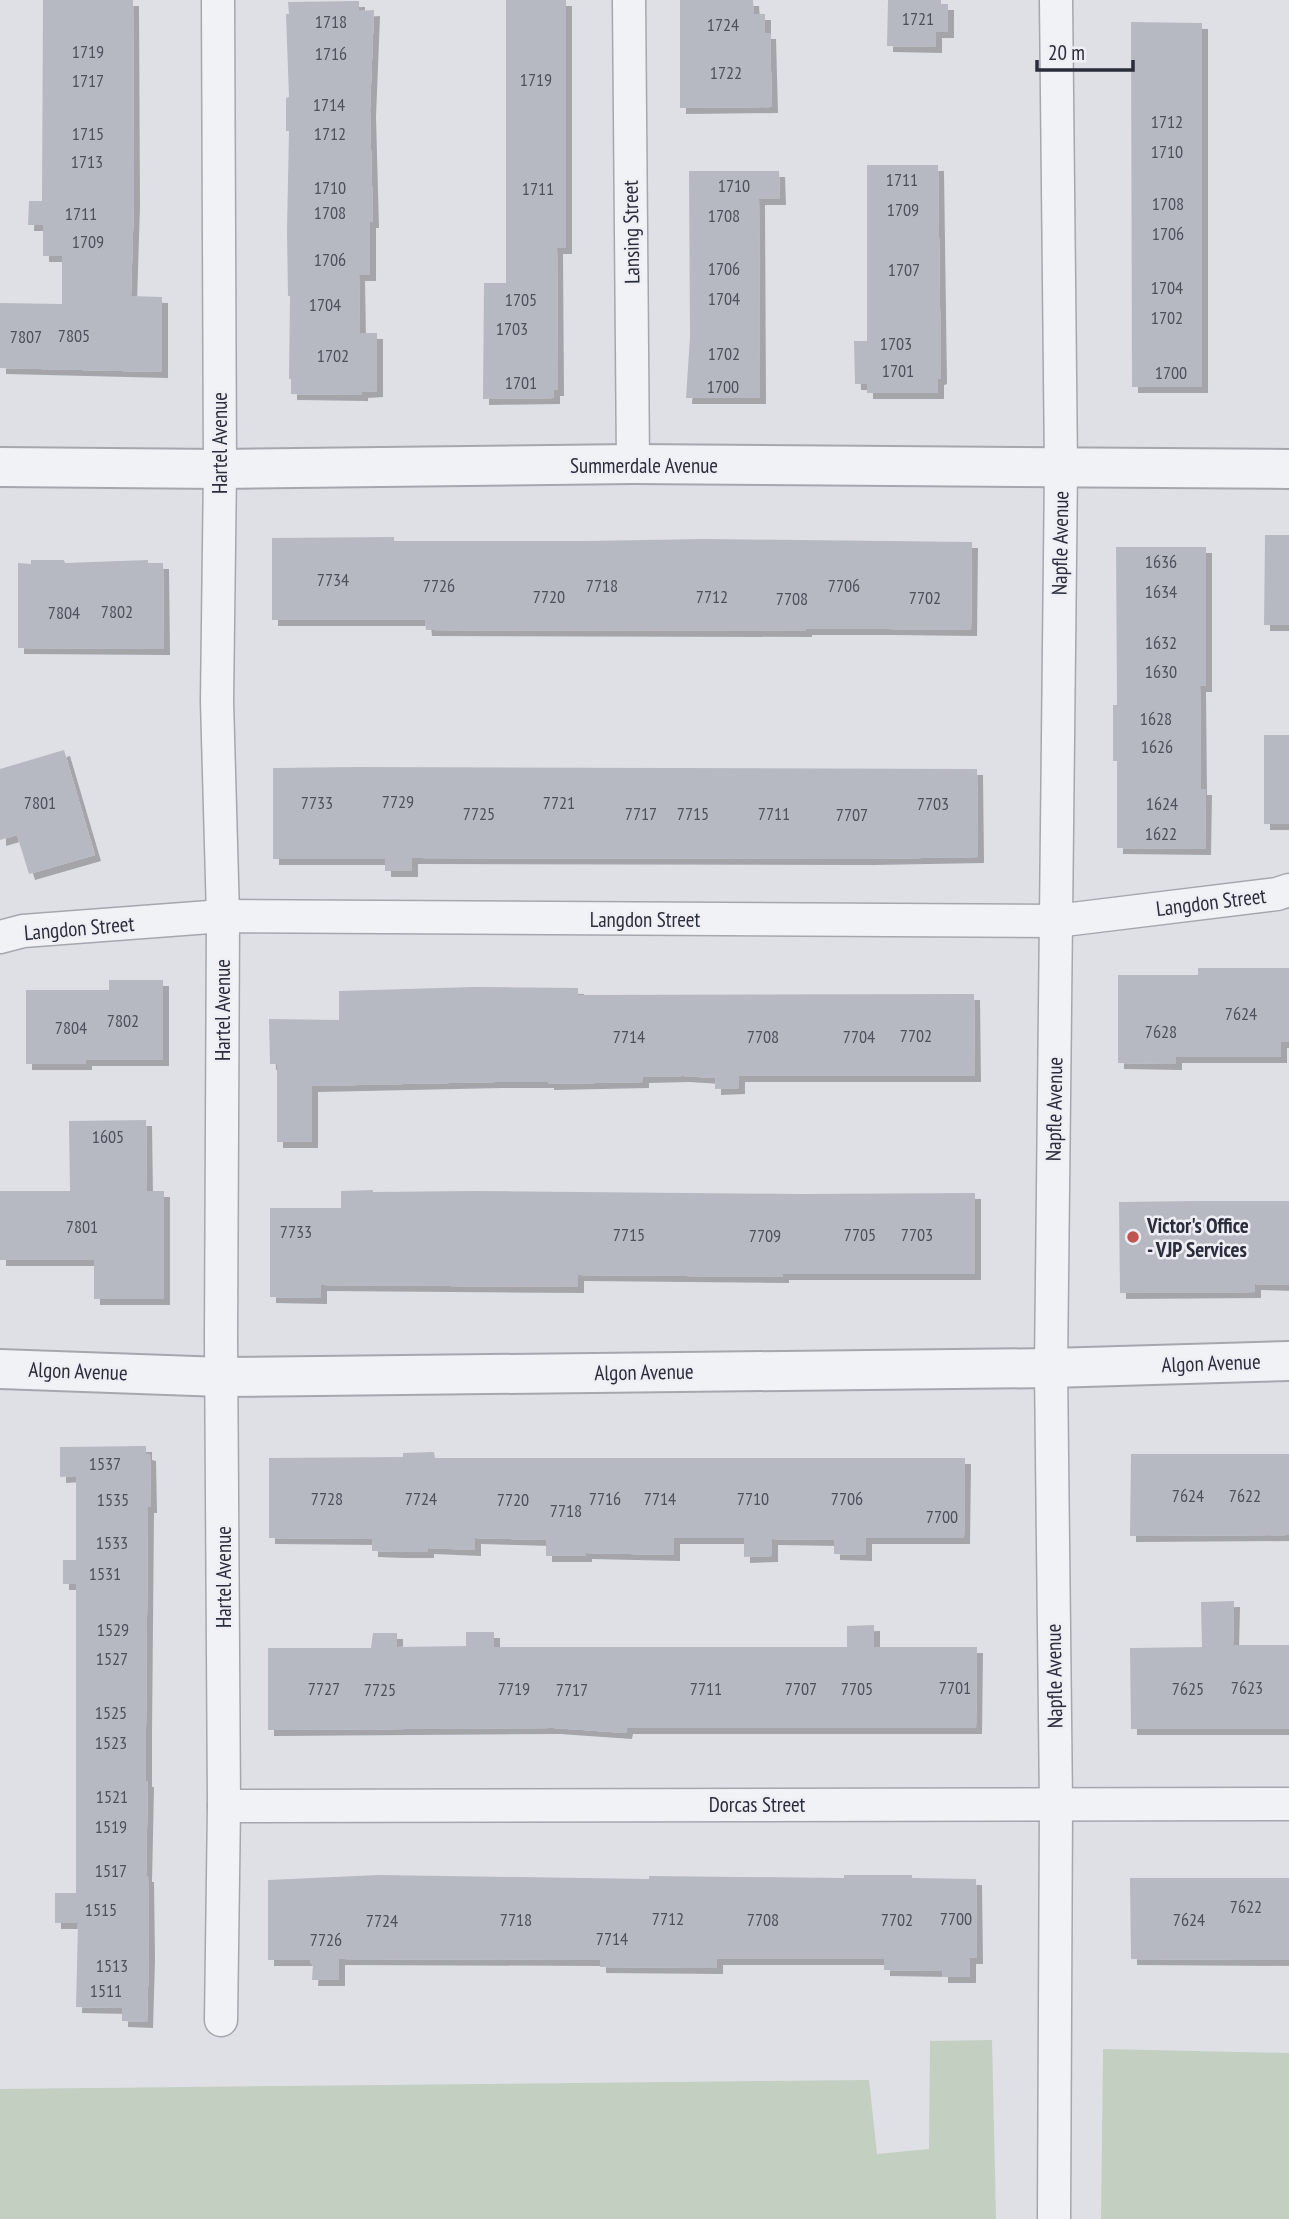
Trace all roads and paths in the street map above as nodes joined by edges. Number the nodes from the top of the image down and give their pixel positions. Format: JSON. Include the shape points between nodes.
{"nodes":[{"id":1,"x":218,"y":0,"type":"edge"},
{"id":2,"x":629,"y":0,"type":"edge"},
{"id":3,"x":1056,"y":0,"type":"edge"},
{"id":4,"x":633,"y":464,"type":"junction"},
{"id":5,"x":0,"y":467,"type":"edge"},
{"id":6,"x":1060,"y":468,"type":"junction"},
{"id":7,"x":220,"y":469,"type":"junction"},
{"id":8,"x":1289,"y":469,"type":"edge"},
{"id":9,"x":1289,"y":890,"type":"edge"},
{"id":10,"x":223,"y":916,"type":"junction"},
{"id":11,"x":1056,"y":921,"type":"junction"},
{"id":12,"x":0,"y":937,"type":"edge"},
{"id":13,"x":1289,"y":1361,"type":"edge"},
{"id":14,"x":0,"y":1368,"type":"edge"},
{"id":15,"x":1051,"y":1368,"type":"junction"},
{"id":16,"x":222,"y":1377,"type":"junction"},
{"id":17,"x":1056,"y":1804,"type":"junction"},
{"id":18,"x":1289,"y":1804,"type":"edge"},
{"id":19,"x":224,"y":1806,"type":"junction"},
{"id":20,"x":221,"y":2020,"type":"dead end"},
{"id":21,"x":1054,"y":2219,"type":"edge"}],
"edges":[{"from":1,"to":7,"type":"street","name":"Hartel Avenue"},
{"from":2,"to":4,"type":"street","name":"Lansing Street"},
{"from":3,"to":6,"type":"street","name":"Napfle Avenue"},
{"from":4,"to":6,"type":"street","name":"Summerdale Avenue"},
{"from":4,"to":7,"type":"street","name":"Summerdale Avenue"},
{"from":5,"to":7,"type":"street","name":"Summerdale Avenue"},
{"from":6,"to":8,"type":"street","name":"Summerdale Avenue"},
{"from":6,"to":11,"type":"street","name":"Napfle Avenue"},
{"from":7,"to":10,"type":"street","name":"Hartel Avenue","via":[[217,701]]},
{"from":9,"to":11,"type":"street","name":"Langdon Street"},
{"from":10,"to":11,"type":"street","name":"Langdon Street"},
{"from":10,"to":12,"type":"street","name":"Langdon Street","via":[[23,931]]},
{"from":10,"to":16,"type":"street","name":"Hartel Avenue"},
{"from":11,"to":15,"type":"street","name":"Napfle Avenue"},
{"from":13,"to":15,"type":"street","name":"Algon Avenue"},
{"from":14,"to":16,"type":"street","name":"Algon Avenue"},
{"from":15,"to":16,"type":"street","name":"Algon Avenue"},
{"from":15,"to":17,"type":"street","name":"Napfle Avenue"},
{"from":16,"to":19,"type":"street","name":"Hartel Avenue"},
{"from":17,"to":18,"type":"street","name":"Dorcas Street"},
{"from":17,"to":19,"type":"street","name":"Dorcas Street"},
{"from":17,"to":21,"type":"street","name":"Napfle Avenue"},
{"from":19,"to":20,"type":"street","name":"Hartel Avenue"}]}
